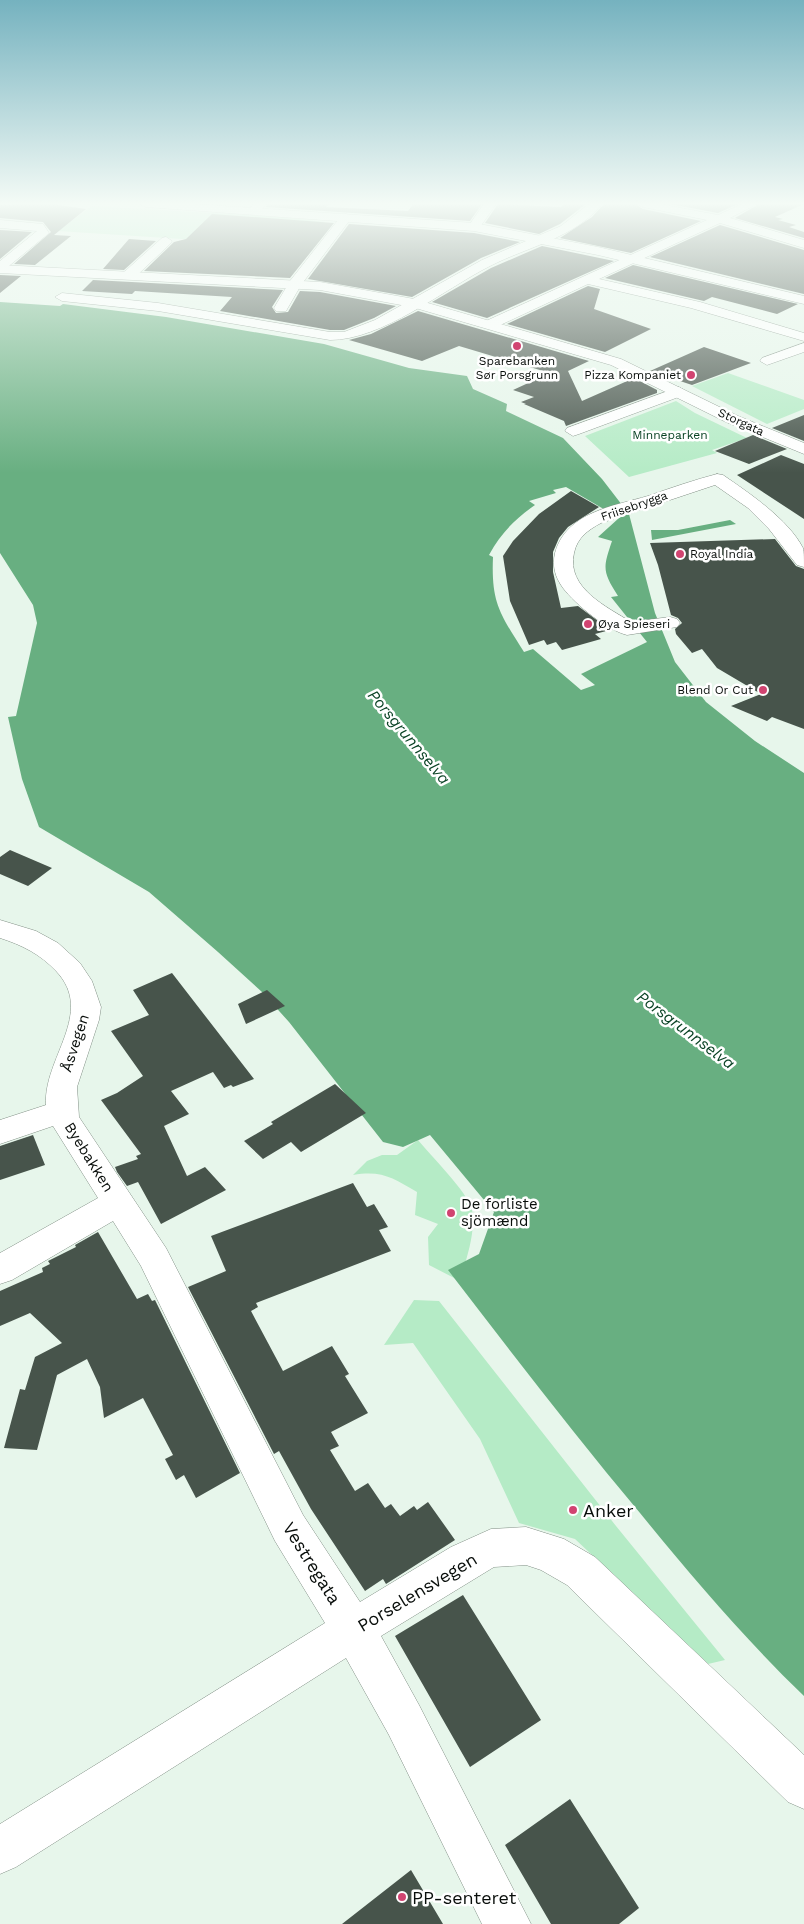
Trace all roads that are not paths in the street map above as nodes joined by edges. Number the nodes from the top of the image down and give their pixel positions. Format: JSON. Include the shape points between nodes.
{"nodes":[{"id":1,"x":289,"y":294,"type":"edge"},
{"id":2,"x":367,"y":294,"type":"edge"},
{"id":3,"x":431,"y":294,"type":"edge"},
{"id":4,"x":558,"y":294,"type":"edge"},
{"id":5,"x":647,"y":294,"type":"edge"},
{"id":6,"x":778,"y":294,"type":"edge"},
{"id":7,"x":62,"y":297,"type":"dead end"},
{"id":8,"x":804,"y":300,"type":"edge"},
{"id":9,"x":414,"y":303,"type":"junction"},
{"id":10,"x":281,"y":308,"type":"dead end"},
{"id":11,"x":491,"y":324,"type":"junction"},
{"id":12,"x":804,"y":336,"type":"edge"},
{"id":13,"x":804,"y":347,"type":"edge"},
{"id":14,"x":767,"y":361,"type":"dead end"},
{"id":15,"x":679,"y":392,"type":"junction"},
{"id":16,"x":573,"y":432,"type":"dead end"},
{"id":17,"x":804,"y":449,"type":"edge"},
{"id":18,"x":804,"y":561,"type":"edge"},
{"id":19,"x":670,"y":623,"type":"dead end"},
{"id":20,"x":0,"y":929,"type":"edge"},
{"id":21,"x":62,"y":1112,"type":"junction"},
{"id":22,"x":0,"y":1132,"type":"edge"},
{"id":23,"x":117,"y":1202,"type":"junction"},
{"id":24,"x":0,"y":1270,"type":"edge"},
{"id":25,"x":354,"y":1630,"type":"junction"},
{"id":26,"x":804,"y":1786,"type":"edge"},
{"id":27,"x":0,"y":1851,"type":"edge"},
{"id":28,"x":507,"y":1924,"type":"edge"}],
"edges":[{"from":1,"to":10,"type":"street"},
{"from":2,"to":9,"type":"street","name":"Storgata"},
{"from":3,"to":9,"type":"street"},
{"from":4,"to":11,"type":"street"},
{"from":5,"to":12,"type":"street"},
{"from":6,"to":8,"type":"street"},
{"from":7,"to":9,"type":"street","via":[[142,305],[330,336],[346,336],[380,323]]},
{"from":9,"to":11,"type":"street","name":"Storgata"},
{"from":11,"to":15,"type":"street","name":"Storgata","via":[[616,362]]},
{"from":13,"to":14,"type":"street"},
{"from":15,"to":16,"type":"street"},
{"from":15,"to":17,"type":"street","name":"Storgata","via":[[732,419]]},
{"from":18,"to":19,"type":"street","name":"Friisebrygga","via":[[754,504],[717,479],[627,507],[587,523],[578,530],[564,550],[562,567],[571,586],[627,629]]},
{"from":20,"to":21,"type":"street","name":"Åsvegen","via":[[27,937],[49,950],[73,973],[82,987],[86,1018],[61,1085]]},
{"from":21,"to":22,"type":"street"},
{"from":21,"to":23,"type":"street","name":"Byebakken"},
{"from":23,"to":24,"type":"street"},
{"from":23,"to":25,"type":"street","name":"Vestregata","via":[[142,1235],[289,1528]]},
{"from":25,"to":26,"type":"street","name":"Porselensvegen","via":[[491,1548],[526,1546],[550,1553],[580,1571]]},
{"from":25,"to":27,"type":"street","name":"Porselensvegen"},
{"from":25,"to":28,"type":"street","name":"Vestregata","via":[[404,1720]]}]}
